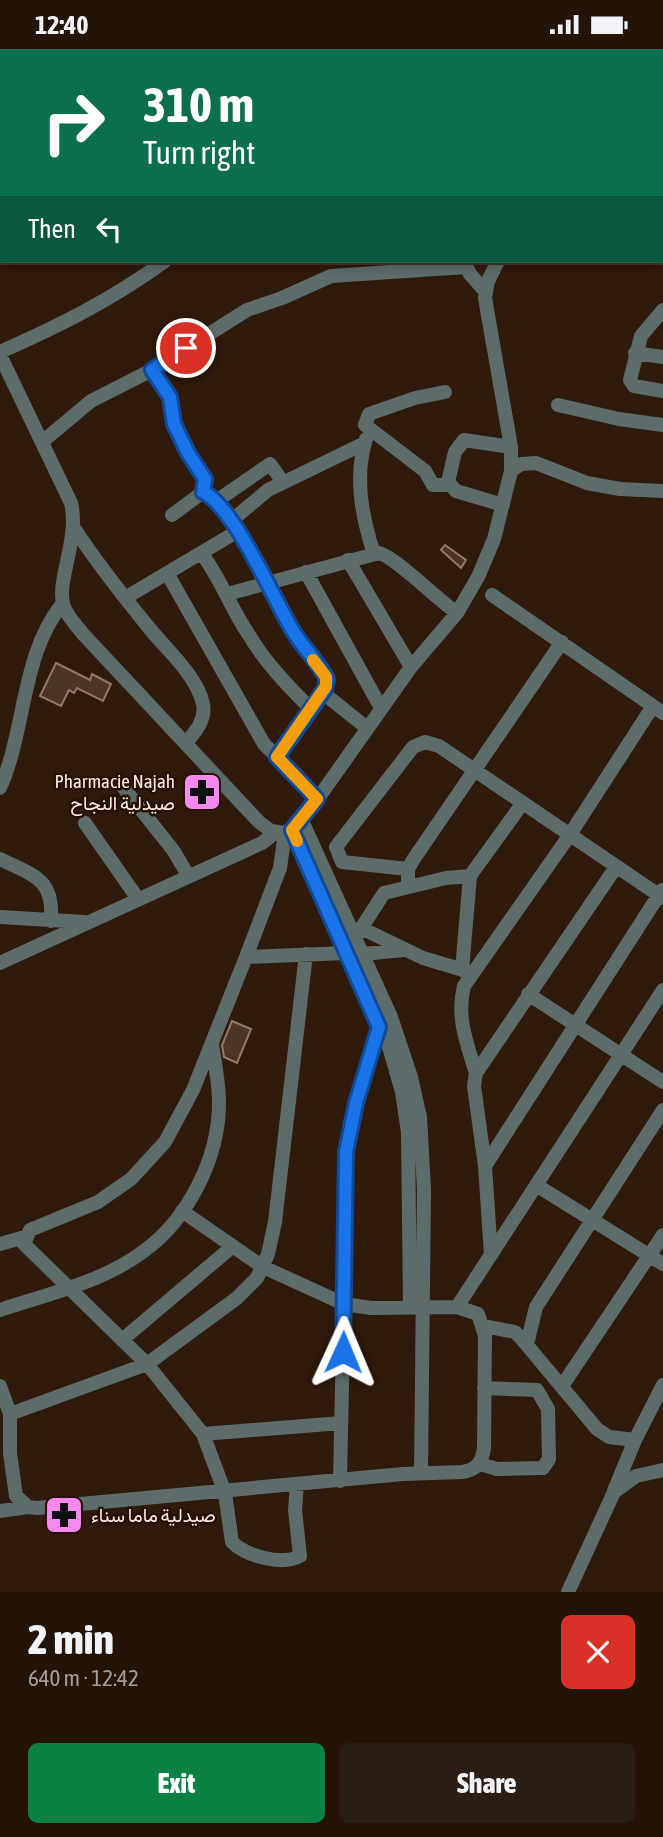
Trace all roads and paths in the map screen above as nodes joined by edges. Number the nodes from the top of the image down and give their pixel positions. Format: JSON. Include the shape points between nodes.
{"nodes":[{"id":1,"x":162,"y":263,"type":"edge"},
{"id":2,"x":497,"y":263,"type":"edge"},
{"id":3,"x":465,"y":264,"type":"edge"},
{"id":4,"x":485,"y":291,"type":"junction"},
{"id":5,"x":663,"y":311,"type":"edge"},
{"id":6,"x":0,"y":353,"type":"edge"},
{"id":7,"x":635,"y":353,"type":"junction"},
{"id":8,"x":663,"y":357,"type":"edge"},
{"id":9,"x":152,"y":370,"type":"junction"},
{"id":10,"x":663,"y":391,"type":"edge"},
{"id":11,"x":445,"y":392,"type":"dead end"},
{"id":12,"x":558,"y":405,"type":"dead end"},
{"id":13,"x":663,"y":425,"type":"edge"},
{"id":14,"x":367,"y":437,"type":"junction"},
{"id":15,"x":42,"y":443,"type":"junction"},
{"id":16,"x":510,"y":447,"type":"junction"},
{"id":17,"x":511,"y":471,"type":"junction"},
{"id":18,"x":283,"y":482,"type":"junction"},
{"id":19,"x":448,"y":485,"type":"junction"},
{"id":20,"x":663,"y":491,"type":"edge"},
{"id":21,"x":203,"y":492,"type":"junction"},
{"id":22,"x":215,"y":502,"type":"junction"},
{"id":23,"x":503,"y":505,"type":"junction"},
{"id":24,"x":172,"y":515,"type":"dead end"},
{"id":25,"x":234,"y":526,"type":"junction"},
{"id":26,"x":74,"y":528,"type":"junction"},
{"id":27,"x":202,"y":554,"type":"junction"},
{"id":28,"x":374,"y":554,"type":"junction"},
{"id":29,"x":348,"y":560,"type":"junction"},
{"id":30,"x":306,"y":572,"type":"junction"},
{"id":31,"x":167,"y":573,"type":"junction"},
{"id":32,"x":267,"y":585,"type":"junction"},
{"id":33,"x":227,"y":594,"type":"junction"},
{"id":34,"x":492,"y":595,"type":"dead end"},
{"id":35,"x":125,"y":598,"type":"junction"},
{"id":36,"x":63,"y":603,"type":"junction"},
{"id":37,"x":457,"y":613,"type":"junction"},
{"id":38,"x":562,"y":642,"type":"junction"},
{"id":39,"x":411,"y":667,"type":"junction"},
{"id":40,"x":322,"y":692,"type":"junction"},
{"id":41,"x":309,"y":707,"type":"junction"},
{"id":42,"x":381,"y":708,"type":"junction"},
{"id":43,"x":658,"y":710,"type":"edge"},
{"id":44,"x":367,"y":728,"type":"junction"},
{"id":45,"x":186,"y":743,"type":"junction"},
{"id":46,"x":277,"y":757,"type":"junction"},
{"id":47,"x":474,"y":771,"type":"junction"},
{"id":48,"x":123,"y":787,"type":"dead end"},
{"id":49,"x":0,"y":788,"type":"edge"},
{"id":50,"x":317,"y":799,"type":"junction"},
{"id":51,"x":522,"y":804,"type":"junction"},
{"id":52,"x":85,"y":823,"type":"dead end"},
{"id":53,"x":289,"y":829,"type":"junction"},
{"id":54,"x":569,"y":836,"type":"junction"},
{"id":55,"x":0,"y":859,"type":"edge"},
{"id":56,"x":616,"y":867,"type":"junction"},
{"id":57,"x":408,"y":869,"type":"junction"},
{"id":58,"x":188,"y":875,"type":"junction"},
{"id":59,"x":470,"y":876,"type":"junction"},
{"id":60,"x":408,"y":886,"type":"junction"},
{"id":61,"x":662,"y":894,"type":"edge"},
{"id":62,"x":138,"y":899,"type":"junction"},
{"id":63,"x":0,"y":917,"type":"edge"},
{"id":64,"x":51,"y":921,"type":"junction"},
{"id":65,"x":89,"y":922,"type":"junction"},
{"id":66,"x":358,"y":933,"type":"junction"},
{"id":67,"x":403,"y":950,"type":"junction"},
{"id":68,"x":346,"y":953,"type":"junction"},
{"id":69,"x":306,"y":954,"type":"junction"},
{"id":70,"x":363,"y":954,"type":"junction"},
{"id":71,"x":246,"y":957,"type":"junction"},
{"id":72,"x":0,"y":963,"type":"edge"},
{"id":73,"x":467,"y":971,"type":"junction"},
{"id":74,"x":663,"y":990,"type":"edge"},
{"id":75,"x":528,"y":994,"type":"junction"},
{"id":76,"x":577,"y":1026,"type":"junction"},
{"id":77,"x":379,"y":1027,"type":"junction"},
{"id":78,"x":212,"y":1044,"type":"junction"},
{"id":79,"x":620,"y":1055,"type":"junction"},
{"id":80,"x":476,"y":1073,"type":"junction"},
{"id":81,"x":663,"y":1082,"type":"edge"},
{"id":82,"x":663,"y":1110,"type":"edge"},
{"id":83,"x":485,"y":1167,"type":"junction"},
{"id":84,"x":536,"y":1185,"type":"junction"},
{"id":85,"x":182,"y":1211,"type":"junction"},
{"id":86,"x":593,"y":1220,"type":"junction"},
{"id":87,"x":663,"y":1235,"type":"edge"},
{"id":88,"x":25,"y":1237,"type":"junction"},
{"id":89,"x":0,"y":1244,"type":"edge"},
{"id":90,"x":233,"y":1246,"type":"junction"},
{"id":91,"x":491,"y":1255,"type":"junction"},
{"id":92,"x":650,"y":1255,"type":"junction"},
{"id":93,"x":663,"y":1263,"type":"edge"},
{"id":94,"x":263,"y":1267,"type":"junction"},
{"id":95,"x":66,"y":1288,"type":"junction"},
{"id":96,"x":344,"y":1304,"type":"junction"},
{"id":97,"x":416,"y":1306,"type":"junction"},
{"id":98,"x":457,"y":1307,"type":"junction"},
{"id":99,"x":0,"y":1310,"type":"edge"},
{"id":100,"x":484,"y":1326,"type":"junction"},
{"id":101,"x":122,"y":1340,"type":"junction"},
{"id":102,"x":527,"y":1344,"type":"junction"},
{"id":103,"x":147,"y":1364,"type":"junction"},
{"id":104,"x":663,"y":1385,"type":"edge"},
{"id":105,"x":0,"y":1386,"type":"edge"},
{"id":106,"x":562,"y":1386,"type":"junction"},
{"id":107,"x":484,"y":1388,"type":"junction"},
{"id":108,"x":10,"y":1414,"type":"junction"},
{"id":109,"x":341,"y":1423,"type":"junction"},
{"id":110,"x":203,"y":1434,"type":"junction"},
{"id":111,"x":635,"y":1440,"type":"junction"},
{"id":112,"x":480,"y":1464,"type":"junction"},
{"id":113,"x":663,"y":1471,"type":"edge"},
{"id":114,"x":421,"y":1473,"type":"junction"},
{"id":115,"x":340,"y":1481,"type":"junction"},
{"id":116,"x":297,"y":1485,"type":"junction"},
{"id":117,"x":614,"y":1492,"type":"junction"},
{"id":118,"x":225,"y":1493,"type":"junction"},
{"id":119,"x":28,"y":1507,"type":"junction"},
{"id":120,"x":0,"y":1511,"type":"edge"},
{"id":121,"x":568,"y":1592,"type":"edge"}],
"edges":[{"from":1,"to":6,"type":"street","via":[[70,322]]},
{"from":2,"to":4,"type":"street"},
{"from":3,"to":4,"type":"street"},
{"from":3,"to":9,"type":"street","via":[[331,276],[237,314]]},
{"from":4,"to":16,"type":"street"},
{"from":5,"to":7,"type":"street","via":[[641,336]]},
{"from":6,"to":15,"type":"street"},
{"from":7,"to":8,"type":"street"},
{"from":7,"to":10,"type":"street","via":[[631,384]]},
{"from":9,"to":15,"type":"street","via":[[90,401]]},
{"from":9,"to":21,"type":"street","via":[[170,397],[174,424],[205,479]]},
{"from":11,"to":14,"type":"street","via":[[369,414]]},
{"from":12,"to":13,"type":"street"},
{"from":14,"to":18,"type":"street"},
{"from":14,"to":19,"type":"street","via":[[425,471],[433,485]]},
{"from":14,"to":28,"type":"street","via":[[361,502]]},
{"from":15,"to":26,"type":"street","via":[[71,503]]},
{"from":16,"to":17,"type":"street"},
{"from":16,"to":19,"type":"street","via":[[470,440],[460,443]]},
{"from":17,"to":20,"type":"street","via":[[521,464],[536,463],[587,483]]},
{"from":17,"to":23,"type":"street"},
{"from":18,"to":22,"type":"street","via":[[270,464]]},
{"from":18,"to":25,"type":"street","via":[[260,496]]},
{"from":19,"to":23,"type":"street"},
{"from":21,"to":22,"type":"street"},
{"from":21,"to":24,"type":"street"},
{"from":22,"to":25,"type":"street"},
{"from":23,"to":37,"type":"street","via":[[487,559]]},
{"from":25,"to":27,"type":"street"},
{"from":25,"to":32,"type":"street"},
{"from":26,"to":35,"type":"street"},
{"from":26,"to":36,"type":"street"},
{"from":27,"to":31,"type":"street"},
{"from":27,"to":33,"type":"street"},
{"from":28,"to":29,"type":"street"},
{"from":28,"to":37,"type":"street","via":[[391,557]]},
{"from":29,"to":30,"type":"street"},
{"from":29,"to":39,"type":"street"},
{"from":30,"to":32,"type":"street"},
{"from":30,"to":42,"type":"street"},
{"from":31,"to":35,"type":"street"},
{"from":31,"to":46,"type":"street","via":[[264,744]]},
{"from":32,"to":33,"type":"street"},
{"from":32,"to":40,"type":"street","via":[[326,677]]},
{"from":33,"to":41,"type":"street","via":[[255,644]]},
{"from":34,"to":38,"type":"street"},
{"from":35,"to":45,"type":"street","via":[[191,681],[203,704],[202,721]]},
{"from":36,"to":45,"type":"street","via":[[83,634]]},
{"from":36,"to":49,"type":"street","via":[[42,636]]},
{"from":37,"to":39,"type":"street"},
{"from":38,"to":43,"type":"street"},
{"from":38,"to":47,"type":"street"},
{"from":39,"to":42,"type":"street"},
{"from":40,"to":41,"type":"street"},
{"from":40,"to":44,"type":"street"},
{"from":41,"to":46,"type":"street"},
{"from":42,"to":44,"type":"street"},
{"from":43,"to":54,"type":"street"},
{"from":44,"to":50,"type":"street"},
{"from":45,"to":53,"type":"street","via":[[259,822]]},
{"from":46,"to":50,"type":"street"},
{"from":47,"to":51,"type":"street"},
{"from":47,"to":57,"type":"street"},
{"from":47,"to":57,"type":"street","via":[[432,743],[419,744],[336,847],[342,863]]},
{"from":48,"to":58,"type":"street"},
{"from":50,"to":53,"type":"street"},
{"from":51,"to":54,"type":"street"},
{"from":51,"to":59,"type":"street"},
{"from":52,"to":62,"type":"street"},
{"from":53,"to":58,"type":"street"},
{"from":53,"to":66,"type":"street"},
{"from":53,"to":68,"type":"street"},
{"from":53,"to":71,"type":"street"},
{"from":54,"to":56,"type":"street"},
{"from":54,"to":73,"type":"street"},
{"from":55,"to":64,"type":"street","via":[[48,888]]},
{"from":56,"to":61,"type":"street"},
{"from":56,"to":75,"type":"street"},
{"from":57,"to":60,"type":"street"},
{"from":58,"to":62,"type":"street"},
{"from":59,"to":60,"type":"street"},
{"from":59,"to":73,"type":"street"},
{"from":60,"to":66,"type":"street","via":[[380,897]]},
{"from":61,"to":76,"type":"street"},
{"from":62,"to":65,"type":"street"},
{"from":63,"to":64,"type":"street"},
{"from":64,"to":65,"type":"street"},
{"from":65,"to":72,"type":"street"},
{"from":66,"to":67,"type":"street"},
{"from":66,"to":70,"type":"street"},
{"from":67,"to":70,"type":"street"},
{"from":67,"to":73,"type":"street"},
{"from":68,"to":69,"type":"street"},
{"from":68,"to":77,"type":"street"},
{"from":69,"to":71,"type":"street"},
{"from":69,"to":94,"type":"street","via":[[275,1222]]},
{"from":70,"to":97,"type":"street","via":[[391,1017],[420,1117],[424,1155]]},
{"from":71,"to":78,"type":"street"},
{"from":73,"to":80,"type":"street","via":[[460,1012]]},
{"from":74,"to":79,"type":"street"},
{"from":75,"to":76,"type":"street"},
{"from":75,"to":80,"type":"street"},
{"from":76,"to":79,"type":"street"},
{"from":76,"to":83,"type":"street"},
{"from":77,"to":96,"type":"street","via":[[346,1152]]},
{"from":77,"to":97,"type":"street","via":[[396,1070],[408,1132]]},
{"from":78,"to":85,"type":"street","via":[[219,1105],[216,1130],[197,1188]]},
{"from":78,"to":88,"type":"street","via":[[178,1120],[148,1163],[98,1202],[30,1230]]},
{"from":79,"to":81,"type":"street"},
{"from":79,"to":84,"type":"street"},
{"from":80,"to":83,"type":"street"},
{"from":82,"to":86,"type":"street"},
{"from":83,"to":91,"type":"street"},
{"from":84,"to":86,"type":"street"},
{"from":84,"to":91,"type":"street"},
{"from":85,"to":90,"type":"street"},
{"from":85,"to":95,"type":"street","via":[[142,1253]]},
{"from":86,"to":92,"type":"street"},
{"from":86,"to":102,"type":"street","via":[[536,1307]]},
{"from":87,"to":92,"type":"street"},
{"from":88,"to":89,"type":"street"},
{"from":88,"to":95,"type":"street","via":[[26,1249]]},
{"from":90,"to":94,"type":"street"},
{"from":90,"to":101,"type":"street"},
{"from":91,"to":98,"type":"street"},
{"from":92,"to":93,"type":"street"},
{"from":92,"to":106,"type":"street"},
{"from":94,"to":96,"type":"street"},
{"from":94,"to":103,"type":"street","via":[[237,1298]]},
{"from":95,"to":99,"type":"street"},
{"from":95,"to":101,"type":"street"},
{"from":96,"to":97,"type":"street"},
{"from":96,"to":109,"type":"street"},
{"from":97,"to":98,"type":"street"},
{"from":97,"to":114,"type":"street"},
{"from":98,"to":100,"type":"street","via":[[478,1314]]},
{"from":100,"to":102,"type":"street","via":[[514,1332]]},
{"from":100,"to":107,"type":"street"},
{"from":101,"to":103,"type":"street"},
{"from":102,"to":106,"type":"street"},
{"from":103,"to":108,"type":"street"},
{"from":103,"to":110,"type":"street"},
{"from":104,"to":111,"type":"street"},
{"from":105,"to":108,"type":"street"},
{"from":106,"to":111,"type":"street","via":[[597,1429],[609,1437]]},
{"from":107,"to":112,"type":"street"},
{"from":107,"to":112,"type":"street","via":[[537,1390],[548,1409],[549,1459],[543,1468],[497,1469]]},
{"from":108,"to":119,"type":"street","via":[[14,1488]]},
{"from":109,"to":110,"type":"street"},
{"from":109,"to":115,"type":"street"},
{"from":110,"to":118,"type":"street"},
{"from":111,"to":117,"type":"street"},
{"from":112,"to":114,"type":"street","via":[[470,1471]]},
{"from":113,"to":117,"type":"street","via":[[636,1476]]},
{"from":114,"to":115,"type":"street"},
{"from":115,"to":116,"type":"street"},
{"from":116,"to":118,"type":"street"},
{"from":116,"to":118,"type":"street","via":[[295,1510],[301,1549],[299,1556],[285,1561],[232,1542]]},
{"from":117,"to":121,"type":"street"},
{"from":118,"to":119,"type":"street"},
{"from":119,"to":120,"type":"street"}]}
